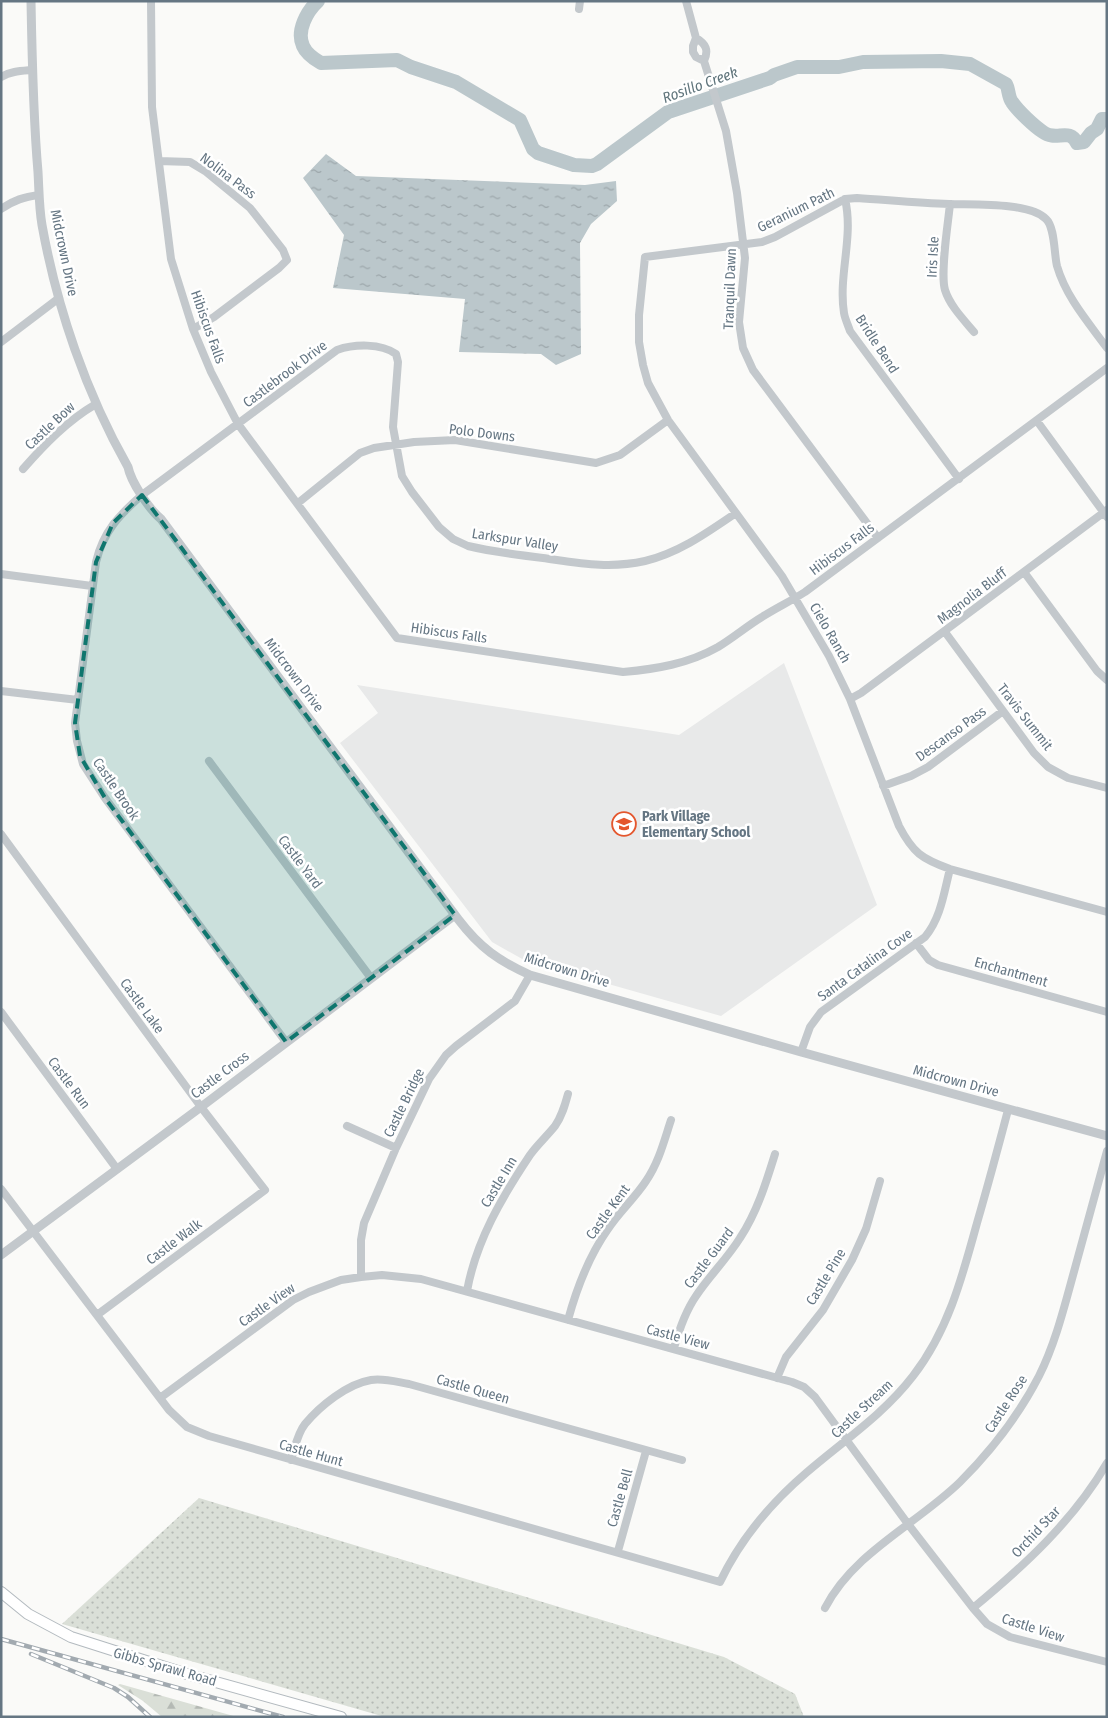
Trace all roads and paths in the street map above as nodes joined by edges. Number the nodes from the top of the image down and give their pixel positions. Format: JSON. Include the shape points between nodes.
{"nodes":[{"id":1,"x":31,"y":1,"type":"edge"},
{"id":2,"x":151,"y":1,"type":"edge"},
{"id":3,"x":686,"y":1,"type":"edge"},
{"id":4,"x":696,"y":38,"type":"junction"},
{"id":5,"x":704,"y":61,"type":"junction"},
{"id":6,"x":33,"y":70,"type":"junction"},
{"id":7,"x":1,"y":77,"type":"edge"},
{"id":8,"x":159,"y":161,"type":"junction"},
{"id":9,"x":40,"y":195,"type":"junction"},
{"id":10,"x":845,"y":200,"type":"junction"},
{"id":11,"x":950,"y":204,"type":"junction"},
{"id":12,"x":1,"y":209,"type":"edge"},
{"id":13,"x":744,"y":245,"type":"junction"},
{"id":14,"x":645,"y":257,"type":"joint"},
{"id":15,"x":59,"y":298,"type":"junction"},
{"id":16,"x":193,"y":329,"type":"junction"},
{"id":17,"x":974,"y":332,"type":"dead end"},
{"id":18,"x":1,"y":342,"type":"edge"},
{"id":19,"x":1107,"y":348,"type":"edge"},
{"id":20,"x":396,"y":354,"type":"joint"},
{"id":21,"x":1107,"y":368,"type":"edge"},
{"id":22,"x":96,"y":404,"type":"junction"},
{"id":23,"x":668,"y":420,"type":"junction"},
{"id":24,"x":1037,"y":421,"type":"junction"},
{"id":25,"x":238,"y":424,"type":"junction"},
{"id":26,"x":396,"y":444,"type":"junction"},
{"id":27,"x":197,"y":454,"type":"joint"},
{"id":28,"x":23,"y":469,"type":"dead end"},
{"id":29,"x":958,"y":479,"type":"junction"},
{"id":30,"x":144,"y":494,"type":"junction"},
{"id":31,"x":298,"y":503,"type":"junction"},
{"id":32,"x":736,"y":512,"type":"junction"},
{"id":33,"x":1106,"y":513,"type":"edge"},
{"id":34,"x":878,"y":538,"type":"junction"},
{"id":35,"x":1024,"y":572,"type":"junction"},
{"id":36,"x":1,"y":574,"type":"edge"},
{"id":37,"x":92,"y":586,"type":"junction"},
{"id":38,"x":796,"y":598,"type":"junction"},
{"id":39,"x":945,"y":632,"type":"junction"},
{"id":40,"x":1107,"y":680,"type":"edge"},
{"id":41,"x":1,"y":691,"type":"edge"},
{"id":42,"x":850,"y":699,"type":"junction"},
{"id":43,"x":78,"y":700,"type":"junction"},
{"id":44,"x":1004,"y":711,"type":"junction"},
{"id":45,"x":209,"y":761,"type":"dead end"},
{"id":46,"x":884,"y":786,"type":"junction"},
{"id":47,"x":1107,"y":788,"type":"edge"},
{"id":48,"x":1,"y":834,"type":"edge"},
{"id":49,"x":950,"y":869,"type":"junction"},
{"id":50,"x":1107,"y":912,"type":"edge"},
{"id":51,"x":455,"y":915,"type":"junction"},
{"id":52,"x":916,"y":943,"type":"junction"},
{"id":53,"x":530,"y":975,"type":"junction"},
{"id":54,"x":371,"y":978,"type":"junction"},
{"id":55,"x":1,"y":1012,"type":"edge"},
{"id":56,"x":1107,"y":1012,"type":"edge"},
{"id":57,"x":286,"y":1042,"type":"junction"},
{"id":58,"x":801,"y":1052,"type":"junction"},
{"id":59,"x":568,"y":1094,"type":"dead end"},
{"id":60,"x":201,"y":1107,"type":"junction"},
{"id":61,"x":1008,"y":1110,"type":"junction"},
{"id":62,"x":671,"y":1120,"type":"dead end"},
{"id":63,"x":348,"y":1126,"type":"dead end"},
{"id":64,"x":1107,"y":1136,"type":"edge"},
{"id":65,"x":396,"y":1148,"type":"junction"},
{"id":66,"x":1107,"y":1151,"type":"edge"},
{"id":67,"x":775,"y":1154,"type":"dead end"},
{"id":68,"x":118,"y":1169,"type":"junction"},
{"id":69,"x":880,"y":1182,"type":"dead end"},
{"id":70,"x":1,"y":1189,"type":"edge"},
{"id":71,"x":265,"y":1190,"type":"joint"},
{"id":72,"x":33,"y":1231,"type":"junction"},
{"id":73,"x":1,"y":1255,"type":"edge"},
{"id":74,"x":361,"y":1277,"type":"junction"},
{"id":75,"x":467,"y":1291,"type":"junction"},
{"id":76,"x":97,"y":1315,"type":"junction"},
{"id":77,"x":568,"y":1320,"type":"junction"},
{"id":78,"x":674,"y":1348,"type":"junction"},
{"id":79,"x":777,"y":1378,"type":"junction"},
{"id":80,"x":160,"y":1398,"type":"junction"},
{"id":81,"x":847,"y":1441,"type":"junction"},
{"id":82,"x":646,"y":1451,"type":"junction"},
{"id":83,"x":292,"y":1460,"type":"junction"},
{"id":84,"x":682,"y":1460,"type":"dead end"},
{"id":85,"x":1107,"y":1463,"type":"edge"},
{"id":86,"x":908,"y":1524,"type":"junction"},
{"id":87,"x":618,"y":1552,"type":"junction"},
{"id":88,"x":720,"y":1582,"type":"joint"},
{"id":89,"x":1,"y":1592,"type":"edge"},
{"id":90,"x":825,"y":1608,"type":"dead end"},
{"id":91,"x":973,"y":1608,"type":"junction"},
{"id":92,"x":1107,"y":1662,"type":"edge"},
{"id":93,"x":341,"y":1717,"type":"edge"}],
"edges":[{"from":1,"to":6,"type":"street","name":"Midcrown Drive"},
{"from":2,"to":8,"type":"street","name":"Hibiscus Falls","via":[[152,107]]},
{"from":3,"to":4,"type":"street","name":"Tranquil Dawn"},
{"from":4,"to":5,"type":"street","name":"Tranquil Dawn","via":[[706,47]]},
{"from":4,"to":5,"type":"street","name":"Tranquil Dawn","via":[[693,52]]},
{"from":5,"to":13,"type":"street","name":"Tranquil Dawn","via":[[726,132]]},
{"from":6,"to":7,"type":"street"},
{"from":6,"to":9,"type":"street","name":"Midcrown Drive"},
{"from":8,"to":16,"type":"street","name":"Hibiscus Falls","via":[[171,259]]},
{"from":8,"to":16,"type":"street","name":"Nolina Pass","via":[[190,162],[204,171],[250,208],[283,250],[287,260],[214,317]]},
{"from":9,"to":12,"type":"street","via":[[22,197]]},
{"from":9,"to":15,"type":"street","name":"Midcrown Drive","via":[[42,226]]},
{"from":10,"to":11,"type":"street","name":"Geranium Path"},
{"from":10,"to":13,"type":"street","name":"Geranium Path","via":[[775,238]]},
{"from":10,"to":29,"type":"street","name":"Bridle Bend","via":[[849,222],[842,295],[850,331]]},
{"from":11,"to":17,"type":"street","name":"Iris Isle","via":[[944,289],[950,302]]},
{"from":11,"to":19,"type":"street","name":"Geranium Path","via":[[997,204],[1037,213],[1047,219],[1064,284],[1074,304]]},
{"from":13,"to":14,"type":"street","name":"Geranium Path"},
{"from":13,"to":34,"type":"street","name":"Tranquil Dawn","via":[[746,258],[739,322],[743,348],[753,370]]},
{"from":14,"to":23,"type":"street","name":"Cielo Ranch","via":[[639,342],[648,383]]},
{"from":15,"to":18,"type":"street"},
{"from":15,"to":22,"type":"street","name":"Midcrown Drive"},
{"from":16,"to":25,"type":"street","name":"Hibiscus Falls"},
{"from":20,"to":25,"type":"street","name":"Castlebrook Drive","via":[[388,348],[353,345],[337,350]]},
{"from":20,"to":26,"type":"street","name":"Larkspur Valley","via":[[392,427]]},
{"from":21,"to":24,"type":"street","name":"Hibiscus Falls"},
{"from":22,"to":28,"type":"street","name":"Castle Bow","via":[[47,441]]},
{"from":22,"to":30,"type":"street","name":"Midcrown Drive","via":[[129,475]]},
{"from":23,"to":26,"type":"street","name":"Polo Downs","via":[[620,454],[596,463],[455,440]]},
{"from":23,"to":32,"type":"street","name":"Cielo Ranch"},
{"from":24,"to":29,"type":"street","name":"Hibiscus Falls"},
{"from":24,"to":33,"type":"street"},
{"from":25,"to":27,"type":"street","name":"Castlebrook Drive"},
{"from":25,"to":31,"type":"street","name":"Hibiscus Falls"},
{"from":26,"to":31,"type":"street","name":"Polo Downs","via":[[360,454]]},
{"from":26,"to":32,"type":"street","name":"Larkspur Valley","via":[[402,476],[440,527],[460,543],[487,550],[600,566],[646,561],[701,536]]},
{"from":27,"to":30,"type":"street","name":"Castle Brook"},
{"from":29,"to":34,"type":"street","name":"Hibiscus Falls"},
{"from":30,"to":37,"type":"street","name":"Castle Brook","via":[[119,516],[105,537]]},
{"from":30,"to":51,"type":"street","name":"Midcrown Drive","via":[[154,513]]},
{"from":31,"to":38,"type":"street","name":"Hibiscus Falls","via":[[397,638],[623,672],[677,664],[698,657]]},
{"from":32,"to":38,"type":"street","name":"Cielo Ranch"},
{"from":33,"to":35,"type":"street","name":"Magnolia Bluff"},
{"from":34,"to":38,"type":"street","name":"Hibiscus Falls"},
{"from":35,"to":39,"type":"street","name":"Magnolia Bluff"},
{"from":35,"to":40,"type":"street"},
{"from":36,"to":37,"type":"street"},
{"from":37,"to":43,"type":"street","name":"Castle Brook"},
{"from":38,"to":42,"type":"street","name":"Cielo Ranch"},
{"from":39,"to":42,"type":"street","name":"Magnolia Bluff"},
{"from":39,"to":44,"type":"street","name":"Travis Summit"},
{"from":41,"to":43,"type":"street"},
{"from":42,"to":46,"type":"street","name":"Cielo Ranch"},
{"from":43,"to":57,"type":"street","name":"Castle Brook","via":[[77,741],[87,773]]},
{"from":44,"to":46,"type":"street","name":"Descanso Pass","via":[[928,767]]},
{"from":44,"to":47,"type":"street","name":"Travis Summit","via":[[1048,767],[1068,778]]},
{"from":45,"to":54,"type":"street","name":"Castle Yard"},
{"from":46,"to":49,"type":"street","name":"Cielo Ranch","via":[[899,826],[911,846],[920,856]]},
{"from":48,"to":60,"type":"street","name":"Castle Lake"},
{"from":49,"to":50,"type":"street","name":"Cielo Ranch"},
{"from":49,"to":52,"type":"street","name":"Santa Catalina Cove","via":[[935,924]]},
{"from":51,"to":53,"type":"street","name":"Midcrown Drive","via":[[493,956]]},
{"from":51,"to":54,"type":"street","name":"Castle Cross"},
{"from":52,"to":56,"type":"street","name":"Enchantment","via":[[929,960],[938,965]]},
{"from":52,"to":58,"type":"street","name":"Santa Catalina Cove","via":[[821,1012],[810,1027]]},
{"from":53,"to":58,"type":"street","name":"Midcrown Drive"},
{"from":53,"to":65,"type":"street","name":"Castle Bridge","via":[[514,1001],[456,1046],[435,1069]]},
{"from":54,"to":57,"type":"street","name":"Castle Cross"},
{"from":55,"to":68,"type":"street","name":"Castle Run"},
{"from":57,"to":60,"type":"street","name":"Castle Cross"},
{"from":58,"to":61,"type":"street","name":"Midcrown Drive"},
{"from":59,"to":75,"type":"street","name":"Castle Inn","via":[[556,1124],[532,1152],[500,1201],[482,1241]]},
{"from":60,"to":68,"type":"street","name":"Castle Cross"},
{"from":60,"to":71,"type":"street","name":"Castle Lake"},
{"from":61,"to":64,"type":"street","name":"Midcrown Drive"},
{"from":61,"to":81,"type":"street","name":"Castle Stream","via":[[962,1280],[943,1328],[913,1377],[888,1406]]},
{"from":62,"to":77,"type":"street","name":"Castle Kent","via":[[653,1170],[608,1228],[594,1252]]},
{"from":63,"to":65,"type":"street"},
{"from":65,"to":74,"type":"street","name":"Castle Bridge","via":[[364,1223]]},
{"from":66,"to":86,"type":"street","name":"Castle Rose","via":[[1065,1306],[1039,1375],[1021,1408],[987,1453],[958,1483]]},
{"from":67,"to":78,"type":"street","name":"Castle Guard","via":[[755,1211],[733,1249],[689,1307]]},
{"from":68,"to":72,"type":"street","name":"Castle Cross"},
{"from":69,"to":79,"type":"street","name":"Castle Pine","via":[[866,1229],[852,1260],[823,1310],[786,1357]]},
{"from":70,"to":72,"type":"street","name":"Castle Hunt"},
{"from":71,"to":76,"type":"street","name":"Castle Walk"},
{"from":72,"to":73,"type":"street","name":"Castle Cross"},
{"from":72,"to":76,"type":"street","name":"Castle Hunt"},
{"from":74,"to":75,"type":"street","name":"Castle View","via":[[401,1276]]},
{"from":74,"to":80,"type":"street","name":"Castle View","via":[[324,1285],[293,1300]]},
{"from":75,"to":77,"type":"street","name":"Castle View"},
{"from":76,"to":80,"type":"street","name":"Castle Hunt"},
{"from":77,"to":78,"type":"street","name":"Castle View"},
{"from":78,"to":79,"type":"street","name":"Castle View"},
{"from":79,"to":81,"type":"street","name":"Castle View","via":[[812,1393]]},
{"from":80,"to":83,"type":"street","name":"Castle Hunt","via":[[177,1419],[201,1434]]},
{"from":81,"to":86,"type":"street","name":"Castle View"},
{"from":81,"to":88,"type":"street","name":"Castle Stream","via":[[806,1473],[765,1512]]},
{"from":82,"to":83,"type":"street","name":"Castle Queen","via":[[385,1379],[356,1385],[324,1405],[305,1424]]},
{"from":82,"to":84,"type":"street","name":"Castle Queen"},
{"from":82,"to":87,"type":"street","name":"Castle Bell"},
{"from":83,"to":87,"type":"street","name":"Castle Hunt"},
{"from":85,"to":91,"type":"street","name":"Orchid Star","via":[[1050,1539]]},
{"from":86,"to":90,"type":"street","name":"Castle Rose","via":[[858,1567],[834,1592]]},
{"from":86,"to":91,"type":"street","name":"Castle View"},
{"from":87,"to":88,"type":"street","name":"Castle Hunt"},
{"from":89,"to":93,"type":"main road","name":"Gibbs Sprawl Road","via":[[43,1624],[71,1637],[187,1674]]},
{"from":91,"to":92,"type":"street","name":"Castle View","via":[[993,1628],[1010,1637]]}]}
